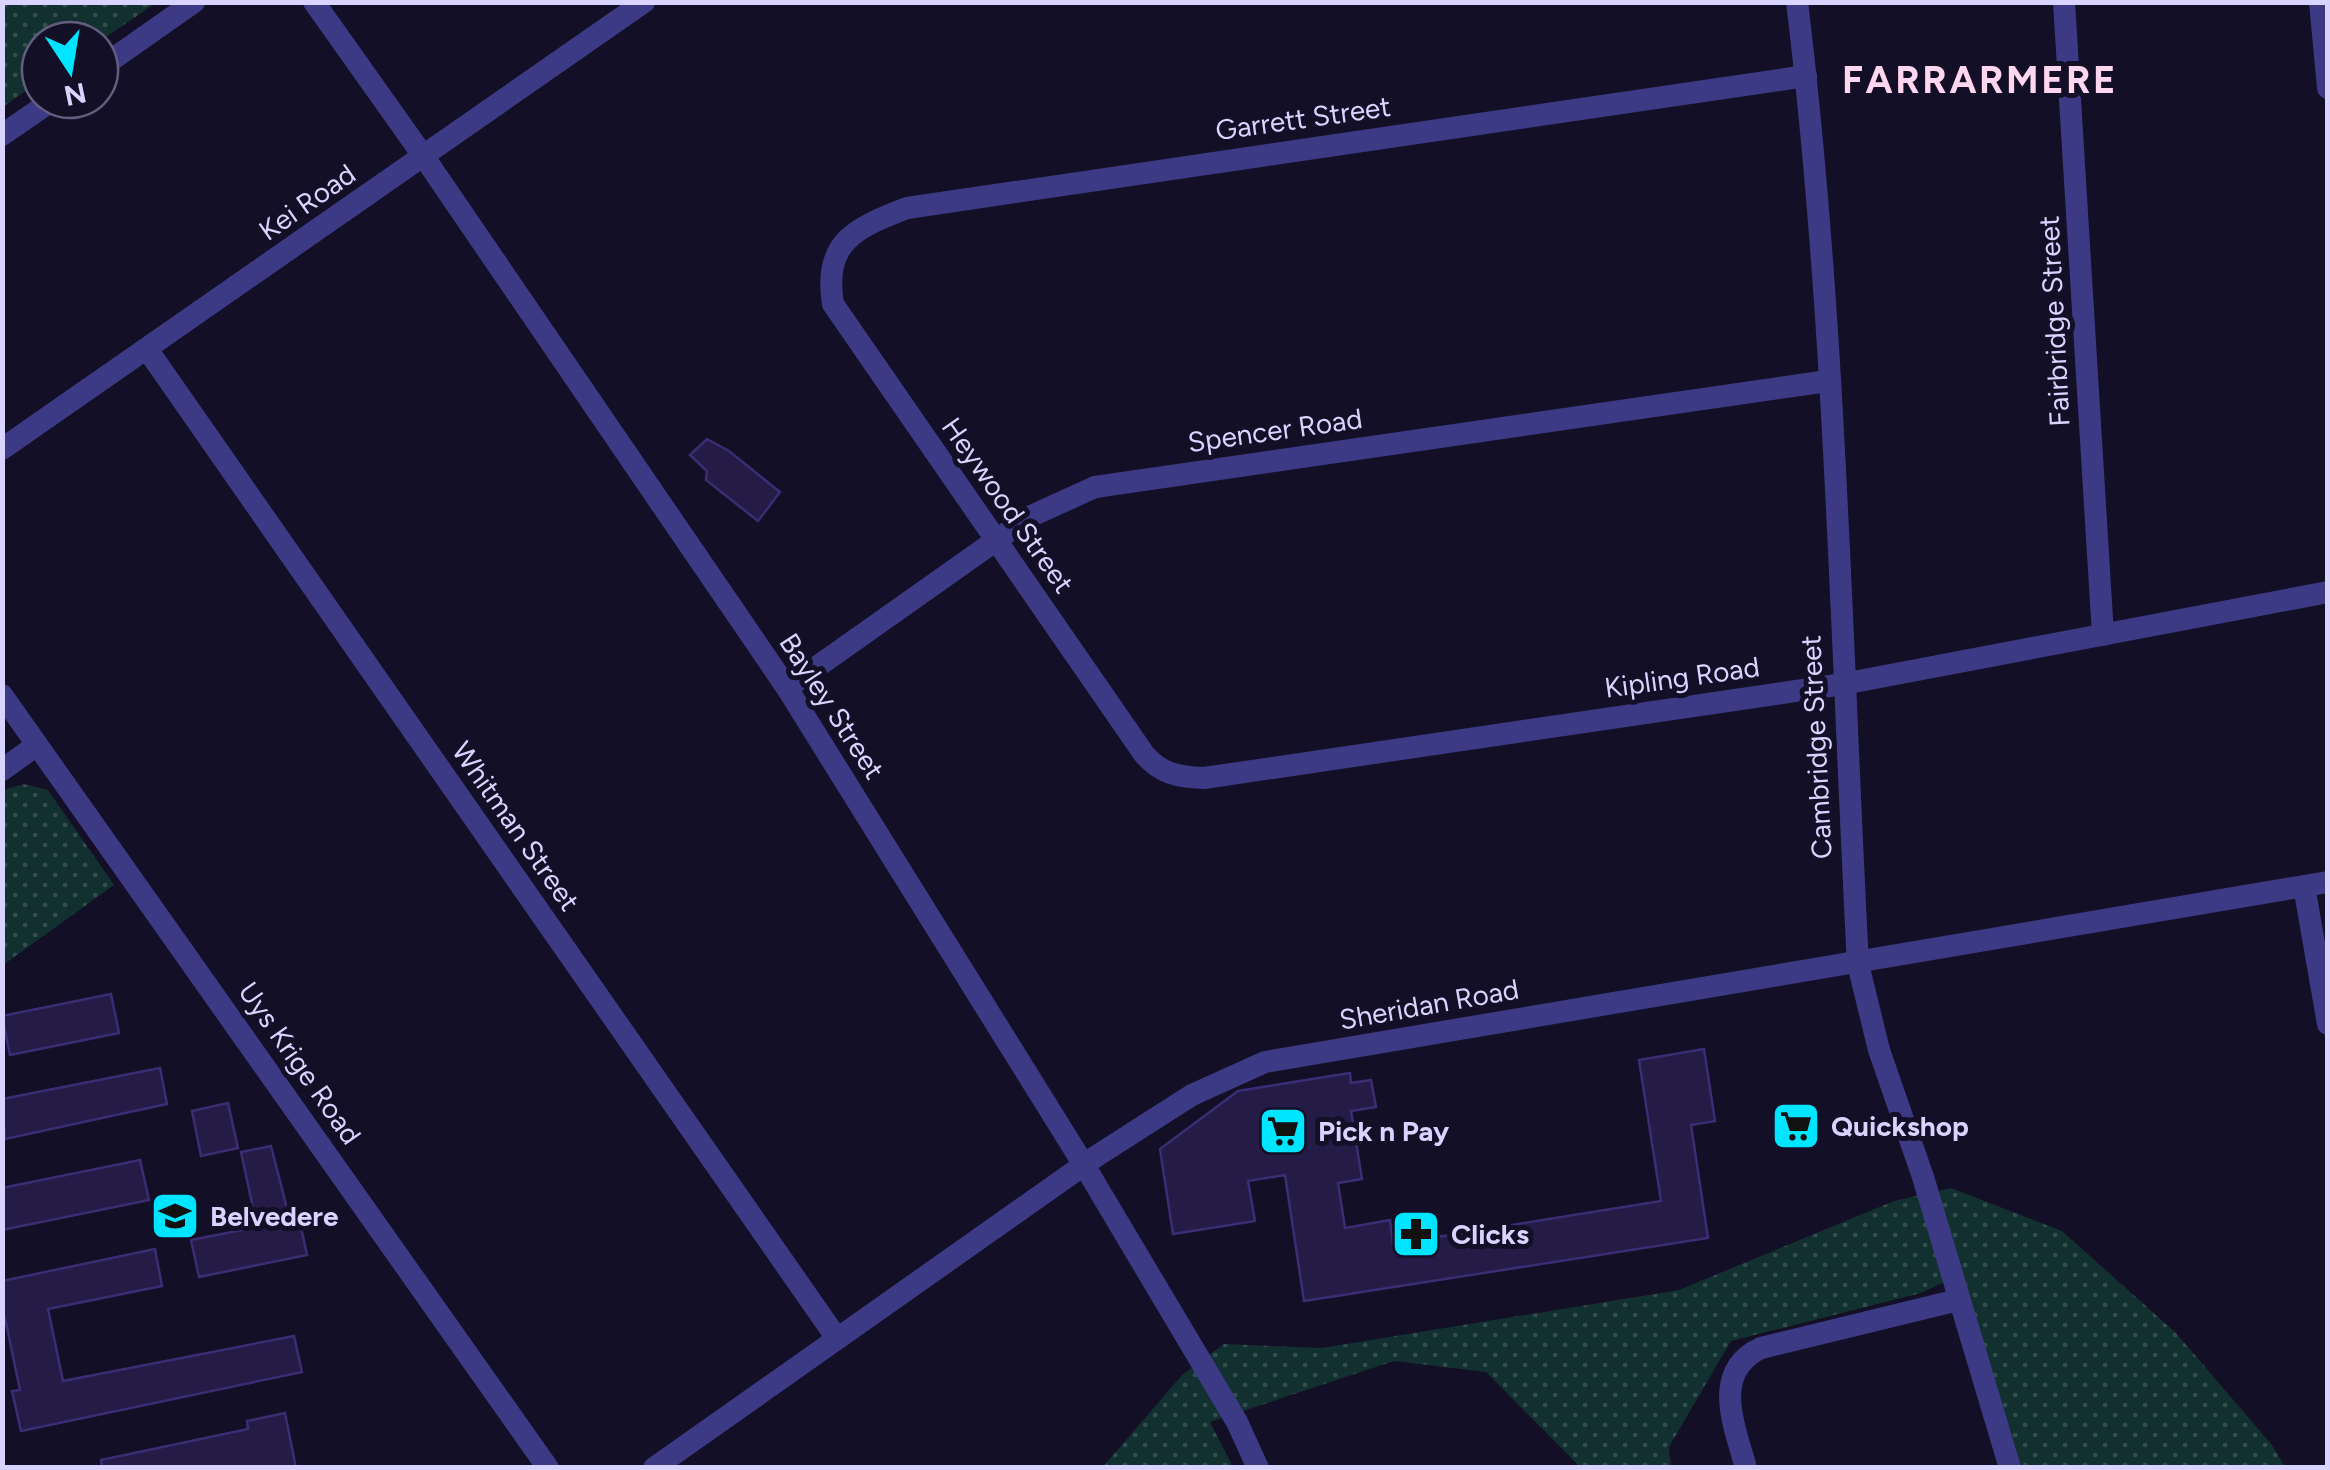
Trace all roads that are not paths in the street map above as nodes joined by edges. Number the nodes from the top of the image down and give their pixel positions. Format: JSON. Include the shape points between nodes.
{"nodes":[{"id":1,"x":194,"y":2,"type":"edge"},
{"id":2,"x":314,"y":2,"type":"edge"},
{"id":3,"x":644,"y":2,"type":"edge"},
{"id":4,"x":1797,"y":2,"type":"edge"},
{"id":5,"x":2064,"y":2,"type":"edge"},
{"id":6,"x":2320,"y":2,"type":"edge"},
{"id":7,"x":120,"y":54,"type":"edge"},
{"id":8,"x":1806,"y":76,"type":"junction"},
{"id":9,"x":2328,"y":88,"type":"edge"},
{"id":10,"x":24,"y":120,"type":"edge"},
{"id":11,"x":2,"y":135,"type":"edge"},
{"id":12,"x":424,"y":157,"type":"junction"},
{"id":13,"x":832,"y":265,"type":"joint"},
{"id":14,"x":147,"y":350,"type":"junction"},
{"id":15,"x":1828,"y":381,"type":"junction"},
{"id":16,"x":2,"y":449,"type":"edge"},
{"id":17,"x":996,"y":539,"type":"junction"},
{"id":18,"x":2328,"y":592,"type":"edge"},
{"id":19,"x":2103,"y":636,"type":"junction"},
{"id":20,"x":1843,"y":684,"type":"junction"},
{"id":21,"x":787,"y":688,"type":"junction"},
{"id":22,"x":2,"y":695,"type":"edge"},
{"id":23,"x":37,"y":744,"type":"junction"},
{"id":24,"x":2,"y":770,"type":"edge"},
{"id":25,"x":1160,"y":770,"type":"joint"},
{"id":26,"x":2328,"y":882,"type":"edge"},
{"id":27,"x":2304,"y":886,"type":"junction"},
{"id":28,"x":1858,"y":964,"type":"junction"},
{"id":29,"x":2328,"y":1024,"type":"edge"},
{"id":30,"x":1084,"y":1165,"type":"junction"},
{"id":31,"x":1958,"y":1300,"type":"junction"},
{"id":32,"x":836,"y":1338,"type":"junction"},
{"id":33,"x":548,"y":1468,"type":"edge"},
{"id":34,"x":654,"y":1468,"type":"edge"},
{"id":35,"x":1258,"y":1468,"type":"edge"},
{"id":36,"x":1746,"y":1468,"type":"edge"},
{"id":37,"x":2010,"y":1468,"type":"edge"}],
"edges":[{"from":1,"to":7,"type":"street"},
{"from":2,"to":12,"type":"street","name":"Bayley Street"},
{"from":3,"to":12,"type":"street","name":"Kei Road"},
{"from":4,"to":8,"type":"street","name":"Cambridge Street"},
{"from":5,"to":19,"type":"street","name":"Fairbridge Street"},
{"from":6,"to":9,"type":"street"},
{"from":8,"to":13,"type":"street","name":"Garrett Street","via":[[906,208],[850,234]]},
{"from":8,"to":15,"type":"street","name":"Cambridge Street"},
{"from":10,"to":11,"type":"street"},
{"from":12,"to":14,"type":"street","name":"Kei Road"},
{"from":12,"to":21,"type":"street","name":"Bayley Street"},
{"from":13,"to":17,"type":"street","name":"Heywood Street","via":[[832,304],[840,318]]},
{"from":14,"to":16,"type":"street","name":"Kei Road"},
{"from":14,"to":32,"type":"street","name":"Whitman Street"},
{"from":15,"to":17,"type":"street","name":"Spencer Road","via":[[1095,487]]},
{"from":15,"to":20,"type":"street","name":"Cambridge Street"},
{"from":17,"to":21,"type":"street","name":"Spencer Road"},
{"from":17,"to":25,"type":"street","name":"Heywood Street"},
{"from":18,"to":19,"type":"street","name":"Kipling Road"},
{"from":19,"to":20,"type":"street","name":"Kipling Road"},
{"from":20,"to":25,"type":"street","name":"Kipling Road","via":[[1204,778]]},
{"from":20,"to":28,"type":"street","name":"Cambridge Street"},
{"from":21,"to":30,"type":"street","name":"Bayley Street"},
{"from":22,"to":23,"type":"street","name":"Uys Krige Road"},
{"from":23,"to":24,"type":"street"},
{"from":23,"to":33,"type":"street","name":"Uys Krige Road"},
{"from":26,"to":27,"type":"street","name":"Sheridan Road"},
{"from":27,"to":28,"type":"street","name":"Sheridan Road"},
{"from":27,"to":29,"type":"street"},
{"from":28,"to":30,"type":"street","name":"Sheridan Road","via":[[1265,1062],[1192,1095]]},
{"from":28,"to":31,"type":"street","name":"Cambridge Street","via":[[1878,1050]]},
{"from":30,"to":32,"type":"street","name":"Sheridan Road"},
{"from":30,"to":35,"type":"street","name":"Bayley Street","via":[[1238,1422]]},
{"from":31,"to":36,"type":"street","via":[[1748,1356],[1734,1375],[1728,1404]]},
{"from":31,"to":37,"type":"street","name":"Cambridge Street"},
{"from":32,"to":34,"type":"street","name":"Sheridan Road"}]}
